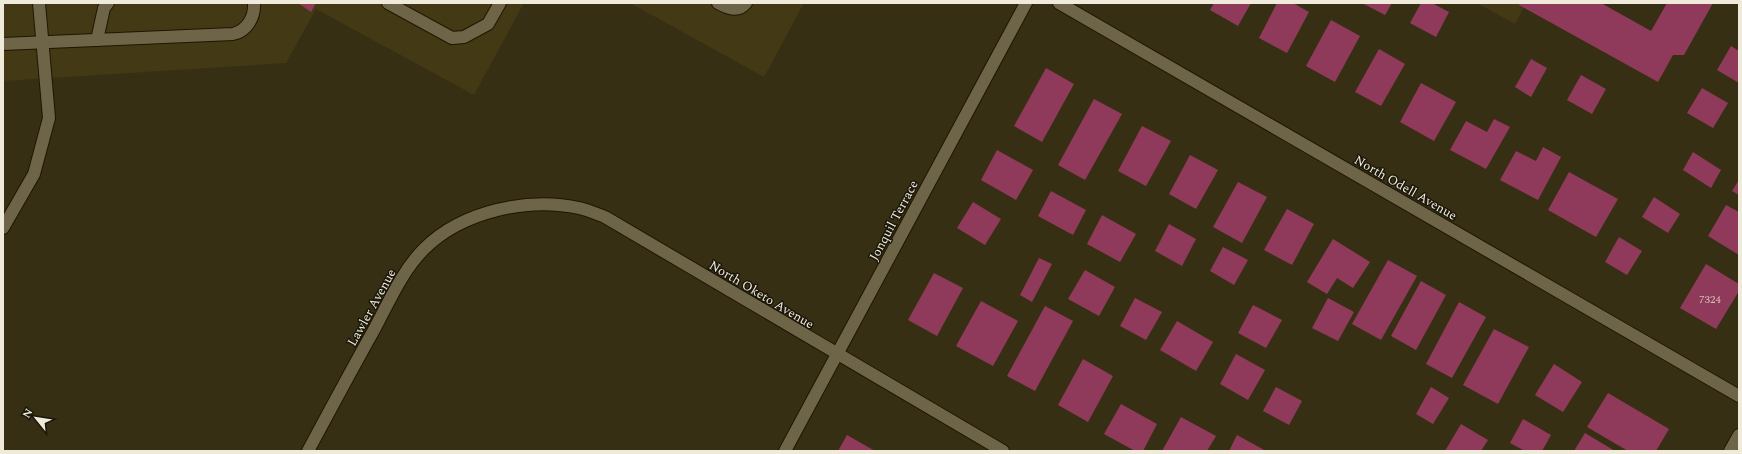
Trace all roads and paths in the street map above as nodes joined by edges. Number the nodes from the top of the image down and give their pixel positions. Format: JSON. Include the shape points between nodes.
{"nodes":[{"id":1,"x":39,"y":3,"type":"edge"},
{"id":2,"x":108,"y":3,"type":"edge"},
{"id":3,"x":254,"y":3,"type":"edge"},
{"id":4,"x":388,"y":3,"type":"edge"},
{"id":5,"x":500,"y":3,"type":"edge"},
{"id":6,"x":718,"y":3,"type":"edge"},
{"id":7,"x":746,"y":3,"type":"edge"},
{"id":8,"x":1026,"y":3,"type":"edge"},
{"id":9,"x":1060,"y":3,"type":"edge"},
{"id":10,"x":97,"y":40,"type":"junction"},
{"id":11,"x":43,"y":41,"type":"junction"},
{"id":12,"x":3,"y":44,"type":"edge"},
{"id":13,"x":494,"y":211,"type":"joint"},
{"id":14,"x":3,"y":228,"type":"edge"},
{"id":15,"x":837,"y":354,"type":"junction"},
{"id":16,"x":1739,"y":396,"type":"edge"},
{"id":17,"x":1739,"y":435,"type":"edge"},
{"id":18,"x":308,"y":451,"type":"edge"},
{"id":19,"x":785,"y":451,"type":"edge"},
{"id":20,"x":1003,"y":451,"type":"edge"},
{"id":21,"x":1730,"y":451,"type":"edge"}],
"edges":[{"from":1,"to":11,"type":"street"},
{"from":2,"to":10,"type":"street","via":[[104,8]]},
{"from":3,"to":10,"type":"street","via":[[248,24],[241,32],[233,34]]},
{"from":4,"to":5,"type":"street","via":[[452,38],[464,37],[488,24]]},
{"from":6,"to":7,"type":"street","via":[[736,9]]},
{"from":8,"to":15,"type":"street","name":"Jonquil Terrace"},
{"from":9,"to":16,"type":"street","name":"North Odell Avenue"},
{"from":10,"to":11,"type":"street"},
{"from":11,"to":12,"type":"street"},
{"from":11,"to":14,"type":"street","via":[[49,118],[34,174]]},
{"from":13,"to":15,"type":"street","name":"North Oketo Avenue","via":[[521,205],[553,205],[580,208],[605,217]]},
{"from":13,"to":18,"type":"street","name":"Lawler Avenue","via":[[463,222],[443,233],[424,249],[401,280]]},
{"from":15,"to":19,"type":"street","name":"Jonquil Terrace"},
{"from":15,"to":20,"type":"street","name":"North Oketo Avenue"},
{"from":17,"to":21,"type":"street"}]}
